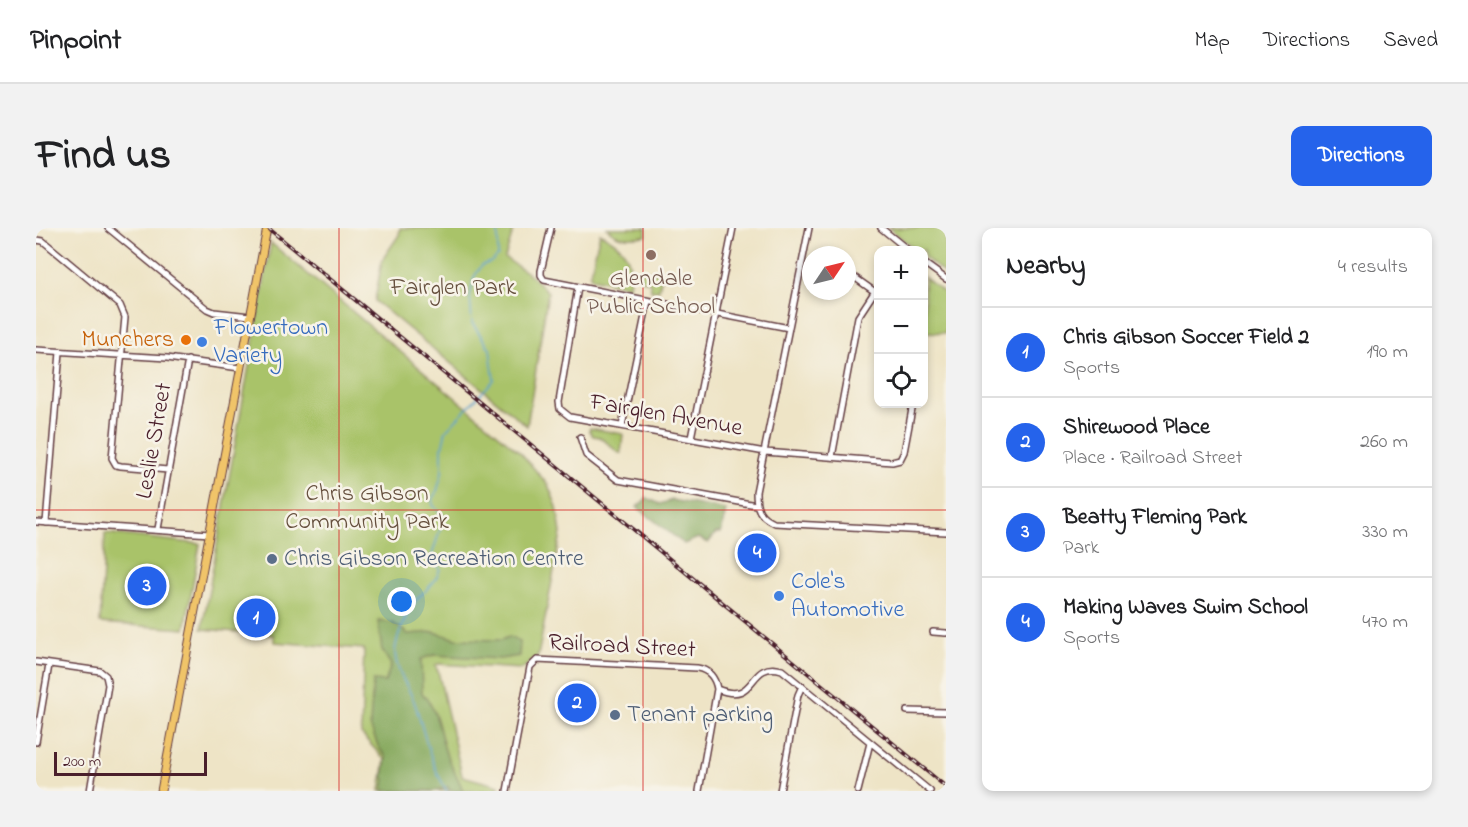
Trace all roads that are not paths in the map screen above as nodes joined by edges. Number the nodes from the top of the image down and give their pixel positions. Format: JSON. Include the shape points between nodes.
{"nodes":[{"id":1,"x":108,"y":228,"type":"edge"},
{"id":2,"x":267,"y":228,"type":"edge"},
{"id":3,"x":551,"y":228,"type":"edge"},
{"id":4,"x":733,"y":228,"type":"edge"},
{"id":5,"x":809,"y":228,"type":"edge"},
{"id":6,"x":881,"y":228,"type":"edge"},
{"id":7,"x":36,"y":240,"type":"edge"},
{"id":8,"x":805,"y":246,"type":"edge"},
{"id":9,"x":903,"y":246,"type":"edge"},
{"id":10,"x":802,"y":261,"type":"edge"},
{"id":11,"x":928,"y":265,"type":"edge"},
{"id":12,"x":856,"y":278,"type":"edge"},
{"id":13,"x":946,"y":279,"type":"edge"},
{"id":14,"x":578,"y":287,"type":"junction"},
{"id":15,"x":874,"y":290,"type":"edge"},
{"id":16,"x":874,"y":296,"type":"edge"},
{"id":17,"x":648,"y":301,"type":"junction"},
{"id":18,"x":716,"y":315,"type":"junction"},
{"id":19,"x":250,"y":316,"type":"junction"},
{"id":20,"x":789,"y":328,"type":"junction"},
{"id":21,"x":36,"y":350,"type":"edge"},
{"id":22,"x":60,"y":352,"type":"junction"},
{"id":23,"x":121,"y":356,"type":"junction"},
{"id":24,"x":188,"y":360,"type":"junction"},
{"id":25,"x":240,"y":368,"type":"junction"},
{"id":26,"x":912,"y":408,"type":"edge"},
{"id":27,"x":622,"y":426,"type":"junction"},
{"id":28,"x":580,"y":437,"type":"dead end"},
{"id":29,"x":691,"y":438,"type":"junction"},
{"id":30,"x":765,"y":452,"type":"junction"},
{"id":31,"x":832,"y":457,"type":"junction"},
{"id":32,"x":168,"y":470,"type":"junction"},
{"id":33,"x":756,"y":506,"type":"junction"},
{"id":34,"x":36,"y":522,"type":"edge"},
{"id":35,"x":46,"y":523,"type":"junction"},
{"id":36,"x":158,"y":529,"type":"junction"},
{"id":37,"x":946,"y":532,"type":"edge"},
{"id":38,"x":210,"y":534,"type":"junction"},
{"id":39,"x":933,"y":632,"type":"dead end"},
{"id":40,"x":946,"y":633,"type":"edge"},
{"id":41,"x":36,"y":662,"type":"edge"},
{"id":42,"x":50,"y":665,"type":"junction"},
{"id":43,"x":802,"y":686,"type":"junction"},
{"id":44,"x":717,"y":689,"type":"junction"},
{"id":45,"x":907,"y":711,"type":"dead end"},
{"id":46,"x":946,"y":712,"type":"edge"},
{"id":47,"x":36,"y":742,"type":"edge"},
{"id":48,"x":870,"y":743,"type":"junction"},
{"id":49,"x":90,"y":791,"type":"edge"},
{"id":50,"x":161,"y":791,"type":"edge"},
{"id":51,"x":507,"y":791,"type":"edge"},
{"id":52,"x":699,"y":791,"type":"edge"},
{"id":53,"x":780,"y":791,"type":"edge"},
{"id":54,"x":858,"y":791,"type":"edge"},
{"id":55,"x":930,"y":791,"type":"edge"}],
"edges":[{"from":1,"to":19,"type":"street","via":[[207,309]]},
{"from":2,"to":19,"type":"main road"},
{"from":3,"to":14,"type":"street","via":[[541,275],[552,283]]},
{"from":4,"to":18,"type":"street"},
{"from":5,"to":8,"type":"street"},
{"from":6,"to":9,"type":"street"},
{"from":7,"to":23,"type":"street","via":[[43,241],[120,305],[124,317]]},
{"from":10,"to":20,"type":"street"},
{"from":11,"to":13,"type":"street"},
{"from":12,"to":15,"type":"street"},
{"from":14,"to":17,"type":"street"},
{"from":14,"to":27,"type":"street","name":"Fairglen Avenue","via":[[560,409],[570,417]]},
{"from":16,"to":31,"type":"street","via":[[858,317]]},
{"from":17,"to":18,"type":"street"},
{"from":17,"to":27,"type":"street"},
{"from":18,"to":20,"type":"street"},
{"from":18,"to":29,"type":"street"},
{"from":19,"to":25,"type":"main road"},
{"from":20,"to":30,"type":"street"},
{"from":21,"to":22,"type":"street"},
{"from":22,"to":23,"type":"street"},
{"from":22,"to":35,"type":"street"},
{"from":23,"to":24,"type":"street"},
{"from":23,"to":32,"type":"street","via":[[112,458],[116,465]]},
{"from":24,"to":25,"type":"street"},
{"from":24,"to":32,"type":"street","name":"Leslie Street"},
{"from":25,"to":38,"type":"main road"},
{"from":26,"to":31,"type":"street","name":"Fairglen Avenue","via":[[900,460]]},
{"from":27,"to":29,"type":"street","name":"Fairglen Avenue"},
{"from":28,"to":33,"type":"street","via":[[586,455],[618,480]]},
{"from":29,"to":30,"type":"street","name":"Fairglen Avenue"},
{"from":30,"to":31,"type":"street","name":"Fairglen Avenue"},
{"from":30,"to":33,"type":"street"},
{"from":32,"to":36,"type":"street","name":"Leslie Street"},
{"from":33,"to":37,"type":"street","via":[[774,523]]},
{"from":34,"to":35,"type":"street"},
{"from":35,"to":36,"type":"street"},
{"from":36,"to":38,"type":"street"},
{"from":38,"to":50,"type":"main road"},
{"from":39,"to":40,"type":"street"},
{"from":41,"to":42,"type":"street"},
{"from":42,"to":47,"type":"street"},
{"from":42,"to":49,"type":"street","via":[[100,671],[106,676],[108,685]]},
{"from":43,"to":44,"type":"street","name":"Railroad Street","via":[[783,671],[772,668],[759,672],[741,692]]},
{"from":43,"to":48,"type":"street","name":"Railroad Street"},
{"from":43,"to":53,"type":"street"},
{"from":44,"to":51,"type":"street","name":"Railroad Street","via":[[716,681],[704,669],[537,660],[530,667]]},
{"from":44,"to":52,"type":"street"},
{"from":45,"to":46,"type":"street"},
{"from":48,"to":54,"type":"street"},
{"from":48,"to":55,"type":"street","name":"Railroad Street"}]}
